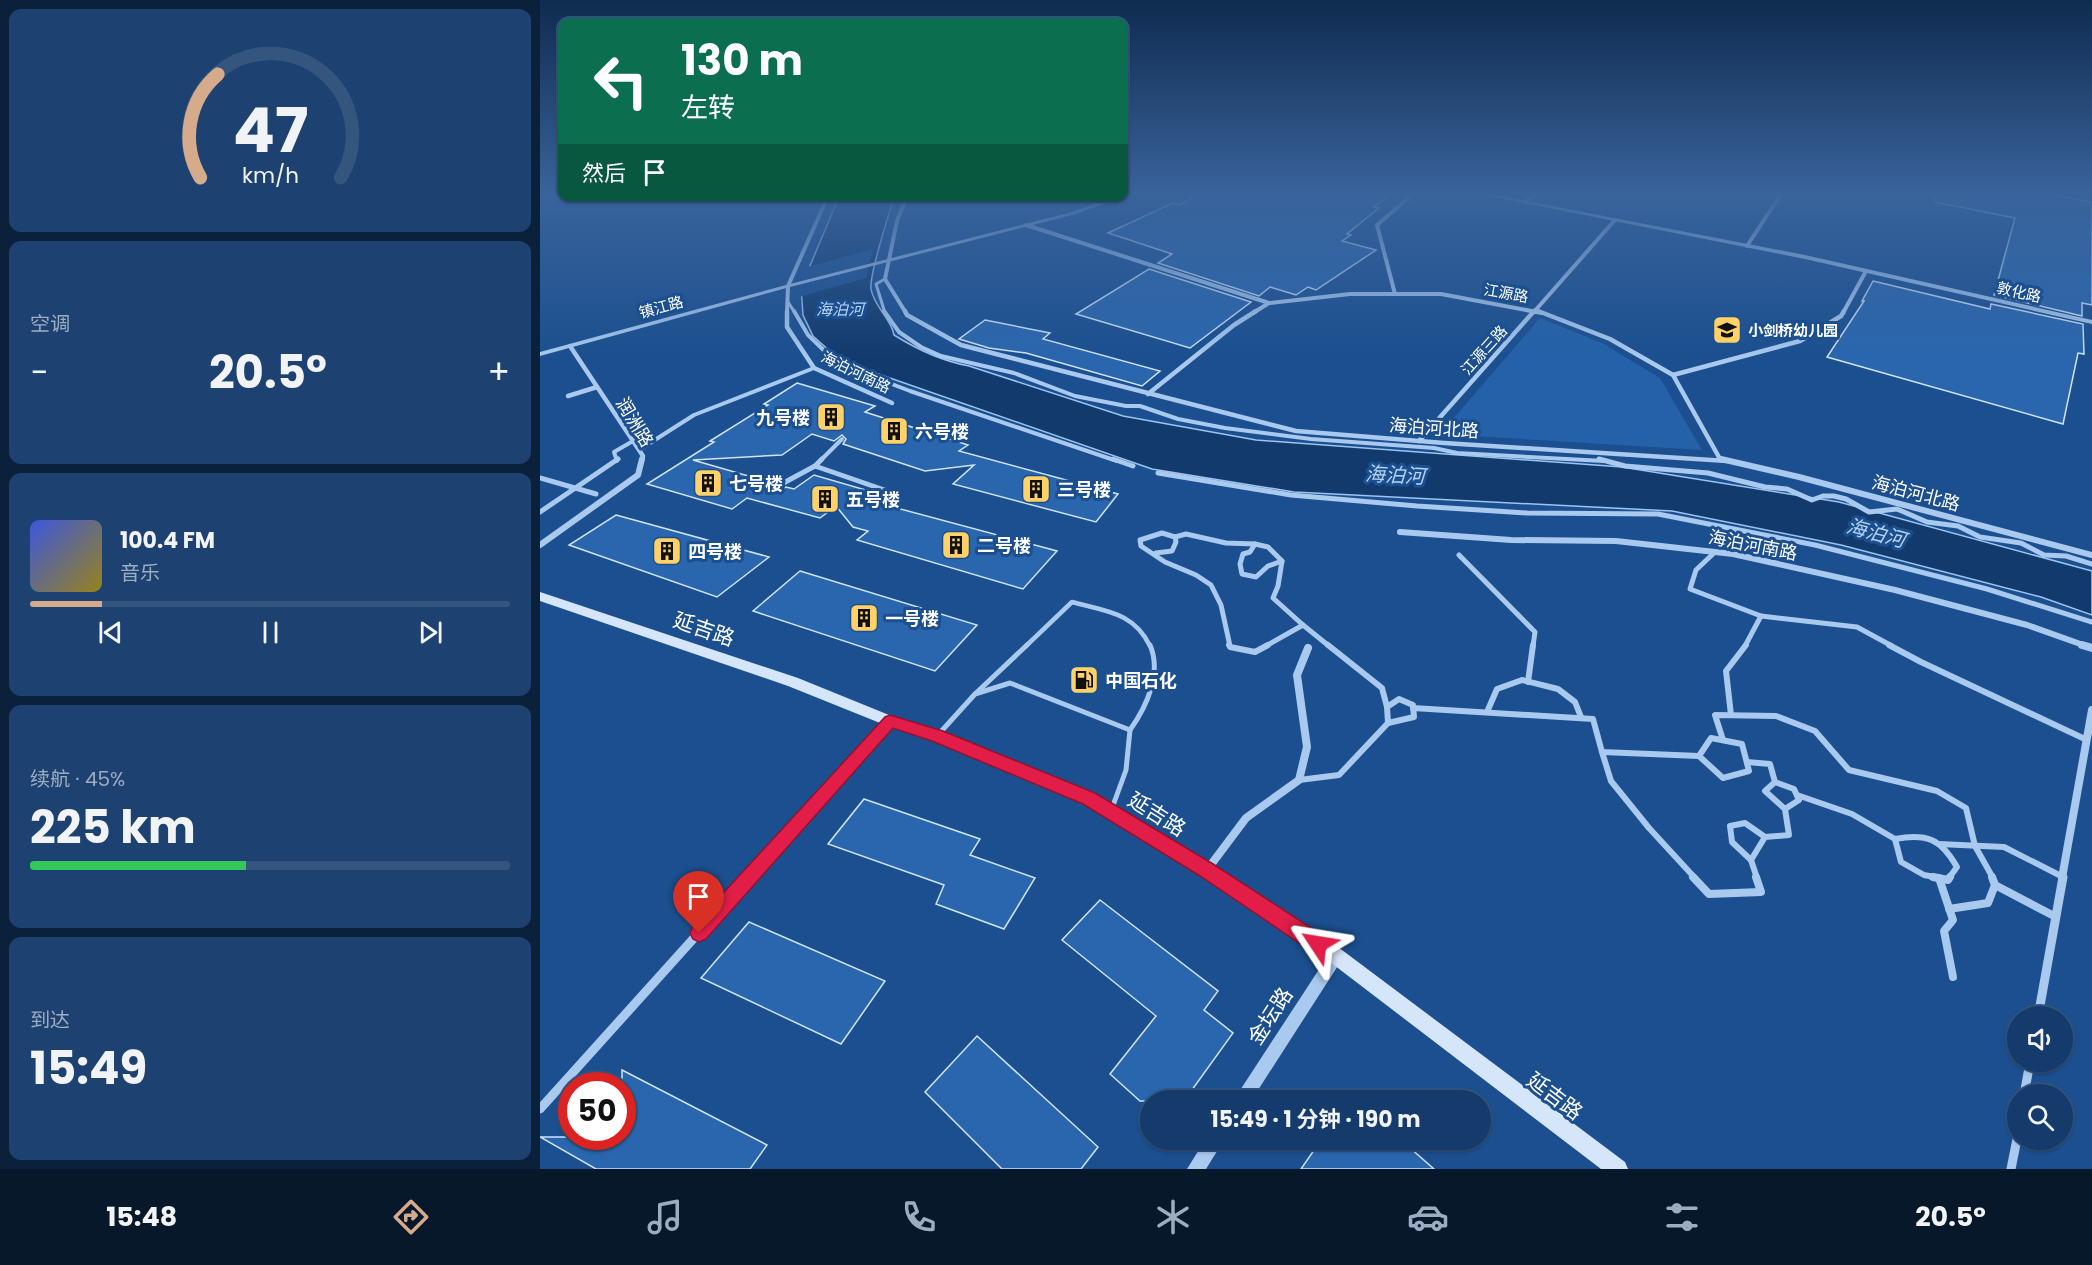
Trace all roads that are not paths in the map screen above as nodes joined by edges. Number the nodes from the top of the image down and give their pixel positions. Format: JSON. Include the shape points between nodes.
{"nodes":[{"id":1,"x":805,"y":249,"type":"edge"},
{"id":2,"x":892,"y":249,"type":"edge"},
{"id":3,"x":934,"y":249,"type":"edge"},
{"id":4,"x":1099,"y":249,"type":"edge"},
{"id":5,"x":1383,"y":249,"type":"edge"},
{"id":6,"x":1590,"y":249,"type":"edge"},
{"id":7,"x":1759,"y":249,"type":"edge"},
{"id":8,"x":890,"y":260,"type":"junction"},
{"id":9,"x":1866,"y":271,"type":"junction"},
{"id":10,"x":885,"y":279,"type":"junction"},
{"id":11,"x":788,"y":286,"type":"junction"},
{"id":12,"x":1395,"y":294,"type":"junction"},
{"id":13,"x":788,"y":302,"type":"junction"},
{"id":14,"x":1269,"y":303,"type":"junction"},
{"id":15,"x":1535,"y":310,"type":"junction"},
{"id":16,"x":2092,"y":322,"type":"edge"},
{"id":17,"x":570,"y":346,"type":"junction"},
{"id":18,"x":540,"y":354,"type":"edge"},
{"id":19,"x":814,"y":368,"type":"junction"},
{"id":20,"x":1673,"y":375,"type":"junction"},
{"id":21,"x":597,"y":387,"type":"junction"},
{"id":22,"x":1148,"y":394,"type":"junction"},
{"id":23,"x":568,"y":396,"type":"dead end"},
{"id":24,"x":892,"y":403,"type":"dead end"},
{"id":25,"x":842,"y":439,"type":"dead end"},
{"id":26,"x":633,"y":441,"type":"junction"},
{"id":27,"x":1419,"y":441,"type":"junction"},
{"id":28,"x":639,"y":450,"type":"junction"},
{"id":29,"x":1720,"y":459,"type":"junction"},
{"id":30,"x":814,"y":466,"type":"junction"},
{"id":31,"x":1133,"y":466,"type":"dead end"},
{"id":32,"x":1158,"y":473,"type":"dead end"},
{"id":33,"x":540,"y":478,"type":"edge"},
{"id":34,"x":776,"y":487,"type":"dead end"},
{"id":35,"x":576,"y":488,"type":"junction"},
{"id":36,"x":893,"y":493,"type":"dead end"},
{"id":37,"x":596,"y":494,"type":"dead end"},
{"id":38,"x":540,"y":512,"type":"edge"},
{"id":39,"x":1400,"y":532,"type":"dead end"},
{"id":40,"x":1174,"y":537,"type":"junction"},
{"id":41,"x":1255,"y":544,"type":"junction"},
{"id":42,"x":540,"y":545,"type":"edge"},
{"id":43,"x":1715,"y":552,"type":"junction"},
{"id":44,"x":1156,"y":553,"type":"junction"},
{"id":45,"x":1459,"y":555,"type":"dead end"},
{"id":46,"x":2092,"y":555,"type":"edge"},
{"id":47,"x":1282,"y":561,"type":"junction"},
{"id":48,"x":2092,"y":564,"type":"edge"},
{"id":49,"x":540,"y":596,"type":"edge"},
{"id":50,"x":1761,"y":616,"type":"junction"},
{"id":51,"x":2092,"y":622,"type":"edge"},
{"id":52,"x":1303,"y":625,"type":"junction"},
{"id":53,"x":1308,"y":648,"type":"dead end"},
{"id":54,"x":2092,"y":648,"type":"edge"},
{"id":55,"x":1528,"y":682,"type":"junction"},
{"id":56,"x":975,"y":694,"type":"junction"},
{"id":57,"x":1387,"y":706,"type":"junction"},
{"id":58,"x":1413,"y":708,"type":"junction"},
{"id":59,"x":2092,"y":710,"type":"edge"},
{"id":60,"x":1487,"y":712,"type":"junction"},
{"id":61,"x":1731,"y":715,"type":"junction"},
{"id":62,"x":1581,"y":717,"type":"junction"},
{"id":63,"x":890,"y":721,"type":"junction"},
{"id":64,"x":1388,"y":723,"type":"junction"},
{"id":65,"x":1130,"y":730,"type":"junction"},
{"id":66,"x":937,"y":736,"type":"junction"},
{"id":67,"x":1723,"y":740,"type":"junction"},
{"id":68,"x":2087,"y":740,"type":"junction"},
{"id":69,"x":1602,"y":752,"type":"junction"},
{"id":70,"x":1699,"y":756,"type":"junction"},
{"id":71,"x":1747,"y":762,"type":"junction"},
{"id":72,"x":1299,"y":780,"type":"junction"},
{"id":73,"x":1775,"y":782,"type":"junction"},
{"id":74,"x":1797,"y":795,"type":"junction"},
{"id":75,"x":1785,"y":809,"type":"junction"},
{"id":76,"x":1111,"y":811,"type":"junction"},
{"id":77,"x":1765,"y":837,"type":"junction"},
{"id":78,"x":1895,"y":839,"type":"junction"},
{"id":79,"x":1940,"y":844,"type":"junction"},
{"id":80,"x":1975,"y":846,"type":"junction"},
{"id":81,"x":1751,"y":860,"type":"junction"},
{"id":82,"x":1207,"y":870,"type":"junction"},
{"id":83,"x":2063,"y":877,"type":"junction"},
{"id":84,"x":1939,"y":878,"type":"junction"},
{"id":85,"x":1995,"y":885,"type":"junction"},
{"id":86,"x":1949,"y":909,"type":"junction"},
{"id":87,"x":2056,"y":917,"type":"junction"},
{"id":88,"x":1336,"y":956,"type":"junction"},
{"id":89,"x":1953,"y":977,"type":"dead end"},
{"id":90,"x":2040,"y":1006,"type":"edge"},
{"id":91,"x":1248,"y":1090,"type":"edge"},
{"id":92,"x":540,"y":1109,"type":"edge"},
{"id":93,"x":1208,"y":1150,"type":"edge"},
{"id":94,"x":2015,"y":1150,"type":"edge"},
{"id":95,"x":1196,"y":1169,"type":"edge"},
{"id":96,"x":1618,"y":1169,"type":"edge"},
{"id":97,"x":2011,"y":1169,"type":"edge"}],
"edges":[{"from":1,"to":11,"type":"street","name":"海泊河南路"},
{"from":2,"to":8,"type":"street"},
{"from":3,"to":8,"type":"street","name":"镇江路"},
{"from":4,"to":14,"type":"street"},
{"from":5,"to":12,"type":"street"},
{"from":6,"to":15,"type":"street","name":"江源三路"},
{"from":7,"to":9,"type":"street","name":"敦化路"},
{"from":8,"to":10,"type":"street"},
{"from":8,"to":11,"type":"street","name":"镇江路"},
{"from":9,"to":16,"type":"street","name":"敦化路"},
{"from":9,"to":20,"type":"street","via":[[1841,316],[1800,341]]},
{"from":10,"to":22,"type":"street","name":"海泊河北路","via":[[907,315],[961,345]]},
{"from":10,"to":48,"type":"street","via":[[876,284],[884,311],[907,339],[940,356],[1014,374],[1075,396],[1140,405],[1189,421],[1263,434],[1457,453],[1598,459],[1648,469],[1664,467],[1708,473],[1787,489],[1812,500],[1823,496],[1846,499],[1869,512],[1897,509],[1927,522],[1958,526],[1980,537],[2020,543],[2044,555],[2066,556]]},
{"from":11,"to":13,"type":"street","name":"海泊河南路"},
{"from":11,"to":17,"type":"street","name":"镇江路"},
{"from":12,"to":14,"type":"street","name":"江源路","via":[[1350,294]]},
{"from":12,"to":15,"type":"street","name":"江源路","via":[[1441,294]]},
{"from":13,"to":19,"type":"street","name":"海泊河南路","via":[[787,327]]},
{"from":13,"to":31,"type":"street","via":[[808,335],[837,363]]},
{"from":14,"to":22,"type":"street","name":"江源路","via":[[1234,325]]},
{"from":15,"to":20,"type":"street","name":"江源路","via":[[1610,339]]},
{"from":15,"to":27,"type":"street","name":"江源三路"},
{"from":17,"to":18,"type":"street","name":"镇江路"},
{"from":17,"to":21,"type":"street","name":"润洲路"},
{"from":19,"to":24,"type":"street","name":"海泊河南路"},
{"from":19,"to":28,"type":"street","via":[[694,414]]},
{"from":20,"to":29,"type":"street"},
{"from":21,"to":23,"type":"street"},
{"from":21,"to":26,"type":"street","name":"润洲路"},
{"from":22,"to":27,"type":"street","name":"海泊河北路","via":[[1296,431]]},
{"from":25,"to":30,"type":"street"},
{"from":26,"to":28,"type":"street","name":"润洲路"},
{"from":26,"to":35,"type":"street","via":[[614,452],[618,460]]},
{"from":27,"to":29,"type":"street","name":"海泊河北路"},
{"from":28,"to":42,"type":"street","name":"润洲路","via":[[643,456],[638,475]]},
{"from":29,"to":46,"type":"street","name":"海泊河北路"},
{"from":30,"to":34,"type":"street"},
{"from":30,"to":36,"type":"street"},
{"from":32,"to":51,"type":"street","via":[[1291,495],[1394,504],[1527,513],[1658,514],[1815,545],[1987,589]]},
{"from":33,"to":35,"type":"street"},
{"from":35,"to":37,"type":"street"},
{"from":35,"to":38,"type":"street"},
{"from":39,"to":43,"type":"street","name":"海泊河南路","via":[[1511,540],[1616,541]]},
{"from":40,"to":41,"type":"street","via":[[1186,534],[1226,543]]},
{"from":40,"to":44,"type":"street","via":[[1172,551]]},
{"from":40,"to":44,"type":"street","via":[[1167,533],[1149,534],[1140,540],[1141,546]]},
{"from":41,"to":47,"type":"street","via":[[1268,547]]},
{"from":41,"to":47,"type":"street","via":[[1251,552],[1243,554],[1242,574],[1256,577],[1268,566]]},
{"from":43,"to":50,"type":"street","via":[[1696,570],[1690,589]]},
{"from":43,"to":54,"type":"street","name":"海泊河南路","via":[[1895,590],[2027,625]]},
{"from":44,"to":52,"type":"street","via":[[1165,563],[1213,585],[1230,647],[1255,652]]},
{"from":45,"to":55,"type":"street","via":[[1535,632]]},
{"from":47,"to":52,"type":"street","via":[[1273,598]]},
{"from":49,"to":63,"type":"main road","name":"延吉路","via":[[793,682]]},
{"from":50,"to":61,"type":"street","via":[[1750,639],[1726,671]]},
{"from":50,"to":68,"type":"street","via":[[1857,627],[1921,662]]},
{"from":52,"to":57,"type":"street","via":[[1382,688]]},
{"from":53,"to":72,"type":"street","via":[[1297,675],[1307,747]]},
{"from":55,"to":60,"type":"street","via":[[1522,680],[1497,689]]},
{"from":55,"to":62,"type":"street","via":[[1558,689],[1575,702]]},
{"from":56,"to":65,"type":"lane","via":[[1010,683]]},
{"from":56,"to":65,"type":"lane","via":[[1072,602],[1127,617],[1152,651],[1156,670],[1138,721]]},
{"from":56,"to":66,"type":"lane"},
{"from":57,"to":58,"type":"street","via":[[1398,699]]},
{"from":57,"to":64,"type":"street"},
{"from":58,"to":60,"type":"street"},
{"from":58,"to":64,"type":"street","via":[[1414,717]]},
{"from":59,"to":68,"type":"street"},
{"from":60,"to":62,"type":"street"},
{"from":61,"to":67,"type":"street","via":[[1715,715]]},
{"from":61,"to":80,"type":"street","via":[[1776,716],[1815,731],[1849,770],[1937,791],[1966,808]]},
{"from":62,"to":69,"type":"street","via":[[1593,718]]},
{"from":63,"to":66,"type":"main road","name":"延吉路"},
{"from":63,"to":92,"type":"street"},
{"from":64,"to":72,"type":"street","via":[[1339,775]]},
{"from":65,"to":76,"type":"lane","via":[[1126,770]]},
{"from":66,"to":76,"type":"main road","name":"延吉路"},
{"from":67,"to":70,"type":"street","via":[[1711,738]]},
{"from":67,"to":71,"type":"street","via":[[1742,744]]},
{"from":68,"to":83,"type":"street"},
{"from":69,"to":70,"type":"street"},
{"from":69,"to":81,"type":"street","via":[[1611,781],[1709,894],[1761,892]]},
{"from":70,"to":71,"type":"street","via":[[1723,778],[1749,771]]},
{"from":71,"to":73,"type":"street","via":[[1770,764]]},
{"from":72,"to":82,"type":"street","via":[[1246,818]]},
{"from":73,"to":74,"type":"street","via":[[1794,789]]},
{"from":73,"to":75,"type":"street","via":[[1765,791]]},
{"from":74,"to":75,"type":"street","via":[[1799,800]]},
{"from":74,"to":78,"type":"street","via":[[1852,814]]},
{"from":75,"to":77,"type":"street","via":[[1789,835]]},
{"from":76,"to":82,"type":"main road","name":"延吉路"},
{"from":77,"to":81,"type":"street"},
{"from":77,"to":81,"type":"street","via":[[1745,823],[1730,826],[1732,842]]},
{"from":78,"to":79,"type":"street","via":[[1914,835],[1932,838]]},
{"from":78,"to":84,"type":"street","via":[[1901,862],[1924,875]]},
{"from":79,"to":80,"type":"street"},
{"from":79,"to":84,"type":"street","via":[[1948,849],[1957,867],[1948,880]]},
{"from":80,"to":83,"type":"street","via":[[2004,847]]},
{"from":80,"to":85,"type":"street"},
{"from":82,"to":88,"type":"main road","name":"延吉路"},
{"from":83,"to":87,"type":"street"},
{"from":84,"to":86,"type":"street"},
{"from":85,"to":86,"type":"street","via":[[1988,903]]},
{"from":85,"to":87,"type":"street"},
{"from":86,"to":89,"type":"street","via":[[1953,920],[1944,931]]},
{"from":87,"to":90,"type":"street"},
{"from":88,"to":91,"type":"street","name":"金坛路"},
{"from":88,"to":96,"type":"main road","name":"延吉路"},
{"from":93,"to":95,"type":"street"},
{"from":94,"to":97,"type":"street"}]}
